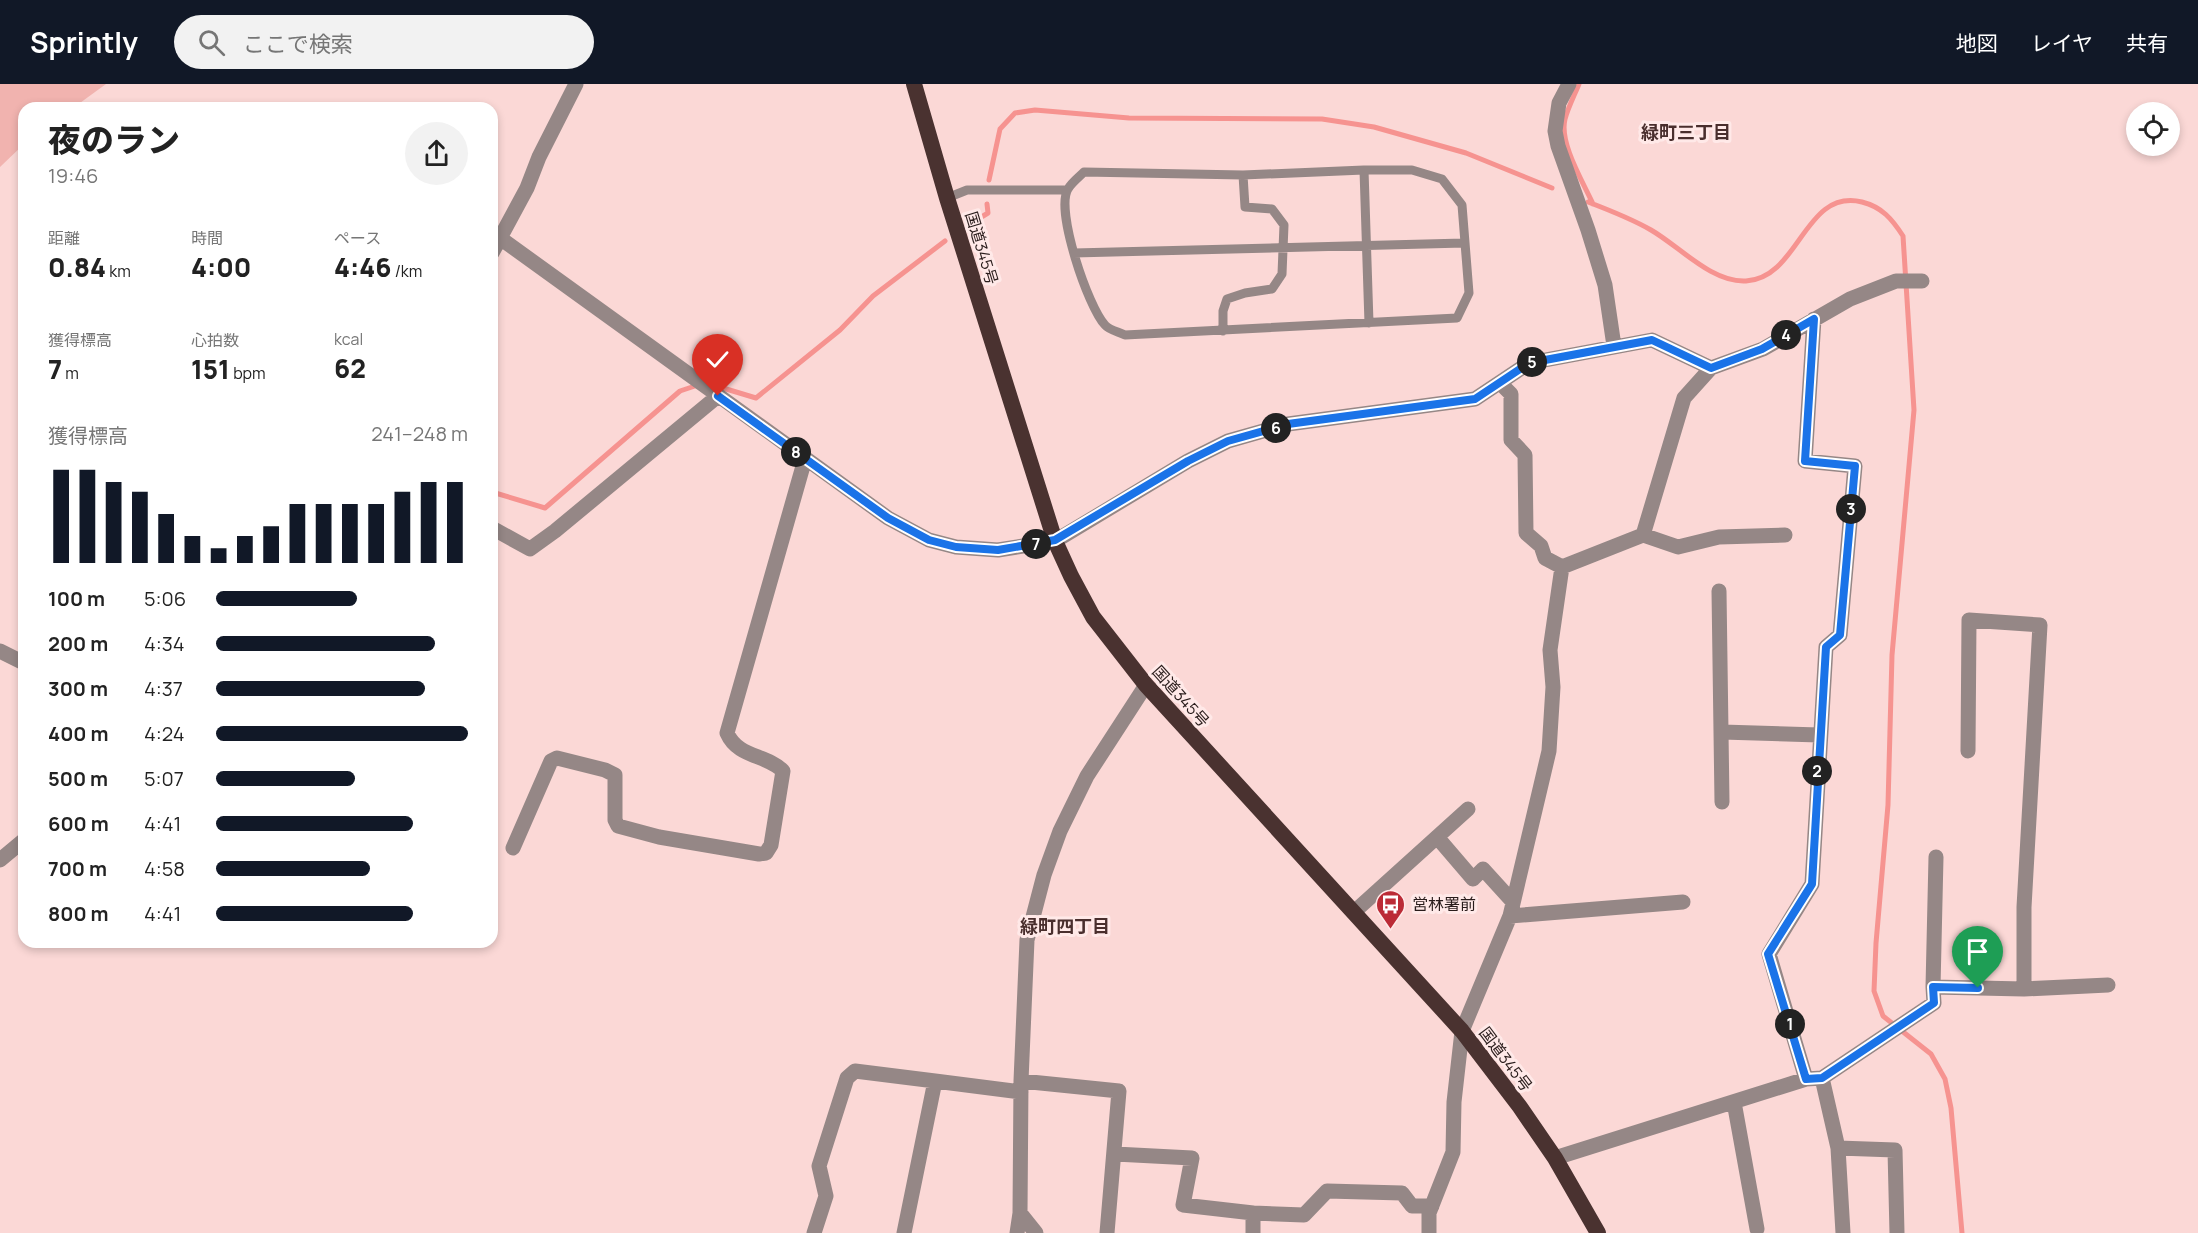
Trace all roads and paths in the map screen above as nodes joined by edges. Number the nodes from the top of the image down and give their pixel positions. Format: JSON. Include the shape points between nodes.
{"nodes":[{"id":1,"x":576,"y":84,"type":"edge"},
{"id":2,"x":914,"y":84,"type":"edge"},
{"id":3,"x":1569,"y":84,"type":"edge"},
{"id":4,"x":1364,"y":170,"type":"junction"},
{"id":5,"x":1243,"y":175,"type":"junction"},
{"id":6,"x":1067,"y":190,"type":"junction"},
{"id":7,"x":947,"y":198,"type":"junction"},
{"id":8,"x":500,"y":238,"type":"junction"},
{"id":9,"x":498,"y":242,"type":"edge"},
{"id":10,"x":1464,"y":243,"type":"junction"},
{"id":11,"x":1368,"y":244,"type":"junction"},
{"id":12,"x":1283,"y":246,"type":"junction"},
{"id":13,"x":1074,"y":253,"type":"junction"},
{"id":14,"x":1922,"y":281,"type":"dead end"},
{"id":15,"x":1814,"y":319,"type":"junction"},
{"id":16,"x":1369,"y":323,"type":"junction"},
{"id":17,"x":1223,"y":331,"type":"junction"},
{"id":18,"x":1614,"y":346,"type":"junction"},
{"id":19,"x":1711,"y":368,"type":"junction"},
{"id":20,"x":1500,"y":383,"type":"junction"},
{"id":21,"x":718,"y":396,"type":"junction"},
{"id":22,"x":805,"y":459,"type":"junction"},
{"id":23,"x":498,"y":531,"type":"edge"},
{"id":24,"x":1643,"y":535,"type":"junction"},
{"id":25,"x":1785,"y":535,"type":"dead end"},
{"id":26,"x":1055,"y":540,"type":"junction"},
{"id":27,"x":1562,"y":567,"type":"junction"},
{"id":28,"x":1719,"y":591,"type":"dead end"},
{"id":29,"x":0,"y":651,"type":"edge"},
{"id":30,"x":18,"y":660,"type":"edge"},
{"id":31,"x":1146,"y":685,"type":"junction"},
{"id":32,"x":1722,"y":732,"type":"junction"},
{"id":33,"x":1819,"y":735,"type":"junction"},
{"id":34,"x":1968,"y":751,"type":"dead end"},
{"id":35,"x":1722,"y":802,"type":"dead end"},
{"id":36,"x":1468,"y":809,"type":"dead end"},
{"id":37,"x":1437,"y":837,"type":"junction"},
{"id":38,"x":18,"y":845,"type":"edge"},
{"id":39,"x":513,"y":848,"type":"dead end"},
{"id":40,"x":1936,"y":857,"type":"dead end"},
{"id":41,"x":0,"y":861,"type":"edge"},
{"id":42,"x":1683,"y":902,"type":"dead end"},
{"id":43,"x":1512,"y":909,"type":"junction"},
{"id":44,"x":1354,"y":912,"type":"junction"},
{"id":45,"x":2108,"y":985,"type":"dead end"},
{"id":46,"x":1933,"y":987,"type":"junction"},
{"id":47,"x":2024,"y":989,"type":"junction"},
{"id":48,"x":1462,"y":1031,"type":"junction"},
{"id":49,"x":1822,"y":1078,"type":"junction"},
{"id":50,"x":1806,"y":1079,"type":"junction"},
{"id":51,"x":934,"y":1081,"type":"junction"},
{"id":52,"x":1021,"y":1087,"type":"junction"},
{"id":53,"x":1734,"y":1102,"type":"junction"},
{"id":54,"x":1838,"y":1148,"type":"junction"},
{"id":55,"x":1115,"y":1154,"type":"junction"},
{"id":56,"x":1556,"y":1158,"type":"junction"},
{"id":57,"x":1432,"y":1206,"type":"junction"},
{"id":58,"x":1020,"y":1213,"type":"junction"},
{"id":59,"x":1253,"y":1213,"type":"junction"},
{"id":60,"x":1758,"y":1229,"type":"dead end"},
{"id":61,"x":814,"y":1233,"type":"edge"},
{"id":62,"x":904,"y":1233,"type":"edge"},
{"id":63,"x":1017,"y":1233,"type":"edge"},
{"id":64,"x":1036,"y":1233,"type":"edge"},
{"id":65,"x":1107,"y":1233,"type":"edge"},
{"id":66,"x":1252,"y":1233,"type":"edge"},
{"id":67,"x":1429,"y":1233,"type":"edge"},
{"id":68,"x":1598,"y":1233,"type":"edge"},
{"id":69,"x":1843,"y":1233,"type":"edge"},
{"id":70,"x":1897,"y":1233,"type":"edge"}],
"edges":[{"from":1,"to":8,"type":"street"},
{"from":2,"to":7,"type":"highway","name":"国道345号"},
{"from":3,"to":18,"type":"street","via":[[1559,103],[1555,131],[1605,285]]},
{"from":4,"to":5,"type":"lane"},
{"from":4,"to":10,"type":"lane","via":[[1412,170],[1442,179],[1462,205]]},
{"from":4,"to":11,"type":"lane"},
{"from":5,"to":6,"type":"lane","via":[[1084,172]]},
{"from":5,"to":12,"type":"lane","via":[[1245,207],[1272,209],[1284,225]]},
{"from":6,"to":7,"type":"lane","via":[[967,190]]},
{"from":6,"to":13,"type":"lane","via":[[1064,213]]},
{"from":7,"to":26,"type":"highway","name":"国道345号"},
{"from":8,"to":9,"type":"street"},
{"from":8,"to":21,"type":"street"},
{"from":10,"to":11,"type":"lane"},
{"from":10,"to":16,"type":"lane","via":[[1469,293],[1457,318]]},
{"from":11,"to":12,"type":"lane"},
{"from":11,"to":16,"type":"lane"},
{"from":12,"to":13,"type":"lane"},
{"from":12,"to":17,"type":"lane","via":[[1282,274],[1272,289],[1227,299]]},
{"from":13,"to":17,"type":"lane","via":[[1094,307],[1106,326],[1125,335]]},
{"from":14,"to":15,"type":"street","via":[[1896,281],[1850,299]]},
{"from":15,"to":19,"type":"street","via":[[1762,349]]},
{"from":15,"to":33,"type":"street","via":[[1805,461],[1855,466],[1840,635],[1826,647]]},
{"from":16,"to":17,"type":"lane"},
{"from":18,"to":19,"type":"street","via":[[1652,340]]},
{"from":18,"to":20,"type":"street","via":[[1529,363]]},
{"from":19,"to":24,"type":"street","via":[[1684,398]]},
{"from":20,"to":26,"type":"street","via":[[1475,399],[1288,424],[1228,441]]},
{"from":20,"to":27,"type":"street","via":[[1511,394],[1511,440],[1525,455],[1526,533],[1541,546],[1545,558]]},
{"from":21,"to":22,"type":"street"},
{"from":21,"to":23,"type":"street","via":[[530,549]]},
{"from":22,"to":26,"type":"street","via":[[888,518],[929,540],[956,547],[998,550]]},
{"from":22,"to":39,"type":"street","via":[[727,733],[732,744],[783,771],[771,845],[766,853],[659,837],[618,826],[615,775],[556,758],[550,761]]},
{"from":24,"to":25,"type":"street","via":[[1678,547],[1719,537]]},
{"from":24,"to":27,"type":"street"},
{"from":26,"to":31,"type":"highway","name":"国道345号","via":[[1093,617]]},
{"from":27,"to":43,"type":"street","via":[[1550,650],[1553,687],[1549,752]]},
{"from":28,"to":32,"type":"street"},
{"from":29,"to":30,"type":"street"},
{"from":31,"to":44,"type":"highway","name":"国道345号"},
{"from":31,"to":52,"type":"street","via":[[1087,776],[1060,831],[1044,876],[1027,940]]},
{"from":32,"to":33,"type":"street"},
{"from":32,"to":35,"type":"street"},
{"from":33,"to":50,"type":"street","via":[[1812,884],[1768,954]]},
{"from":34,"to":47,"type":"street","via":[[1969,620],[2040,625],[2024,907]]},
{"from":36,"to":37,"type":"street"},
{"from":37,"to":43,"type":"street","via":[[1473,879],[1483,869]]},
{"from":37,"to":44,"type":"street"},
{"from":38,"to":41,"type":"street"},
{"from":40,"to":46,"type":"street"},
{"from":42,"to":43,"type":"street"},
{"from":43,"to":48,"type":"street"},
{"from":44,"to":48,"type":"highway","name":"国道345号"},
{"from":45,"to":47,"type":"street"},
{"from":46,"to":47,"type":"street"},
{"from":46,"to":49,"type":"street","via":[[1934,1003]]},
{"from":48,"to":56,"type":"highway","name":"国道345号"},
{"from":48,"to":57,"type":"street","via":[[1453,1152]]},
{"from":49,"to":50,"type":"street"},
{"from":49,"to":54,"type":"street"},
{"from":50,"to":53,"type":"street"},
{"from":51,"to":52,"type":"street"},
{"from":51,"to":61,"type":"street","via":[[855,1071],[847,1078],[819,1166],[826,1196]]},
{"from":51,"to":62,"type":"street"},
{"from":52,"to":55,"type":"street","via":[[1119,1091]]},
{"from":52,"to":58,"type":"street"},
{"from":53,"to":56,"type":"street"},
{"from":53,"to":60,"type":"street"},
{"from":54,"to":69,"type":"street"},
{"from":54,"to":70,"type":"street","via":[[1895,1150]]},
{"from":55,"to":59,"type":"street","via":[[1192,1158],[1183,1205]]},
{"from":55,"to":65,"type":"street"},
{"from":56,"to":68,"type":"highway","name":"国道345号"},
{"from":57,"to":59,"type":"street","via":[[1412,1206],[1402,1192],[1327,1191],[1304,1215]]},
{"from":57,"to":67,"type":"street"},
{"from":58,"to":63,"type":"street"},
{"from":58,"to":64,"type":"street"},
{"from":59,"to":66,"type":"street"}]}
